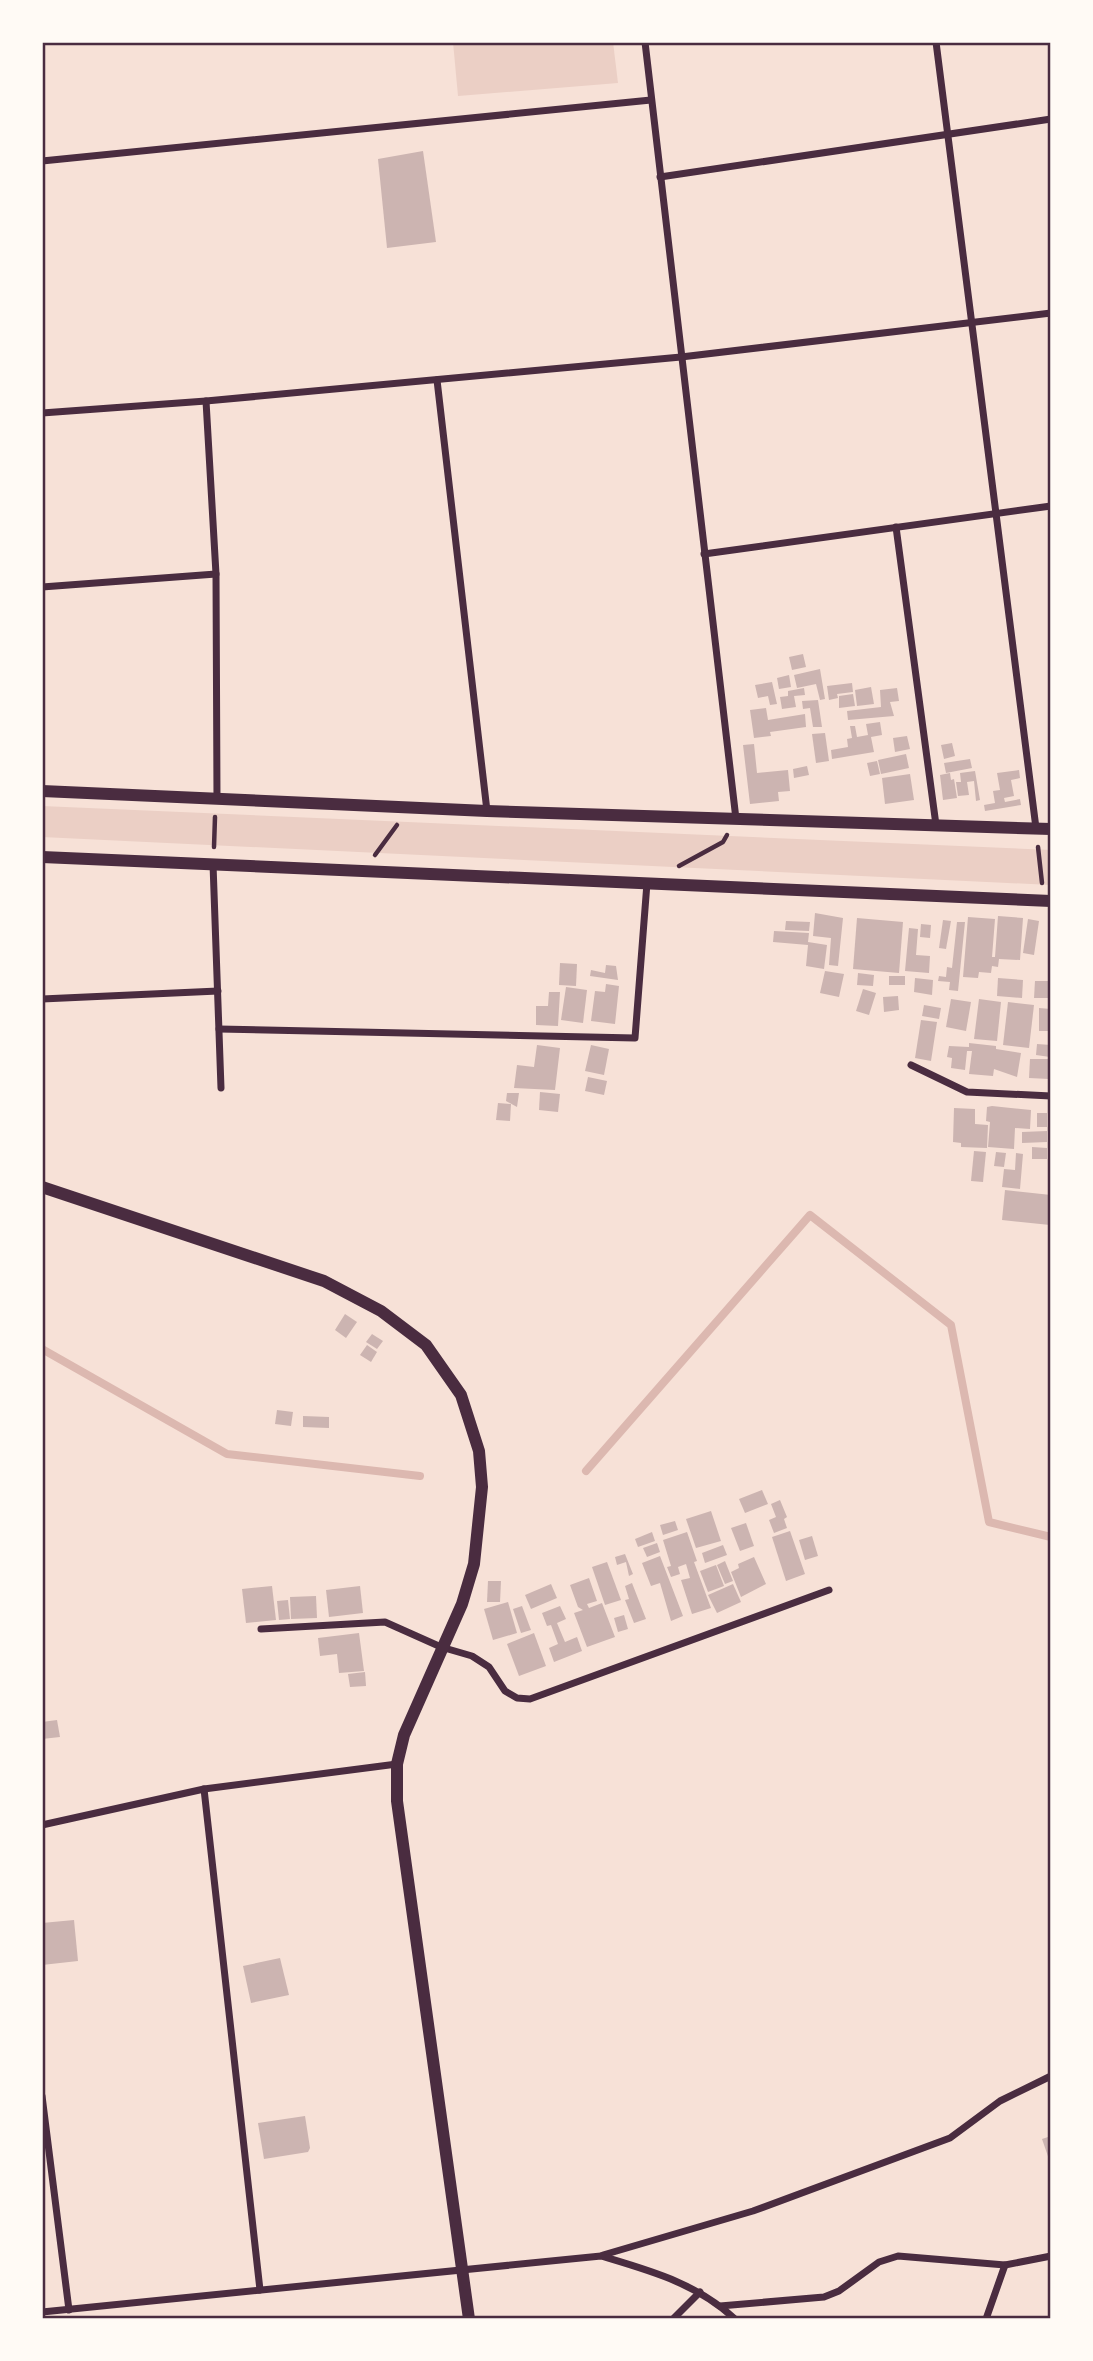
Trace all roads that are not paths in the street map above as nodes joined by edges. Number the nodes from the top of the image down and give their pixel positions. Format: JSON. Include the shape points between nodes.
{"nodes":[{"id":1,"x":645,"y":42,"type":"edge"},
{"id":2,"x":936,"y":42,"type":"edge"},
{"id":3,"x":651,"y":100,"type":"junction"},
{"id":4,"x":1051,"y":119,"type":"edge"},
{"id":5,"x":947,"y":136,"type":"junction"},
{"id":6,"x":42,"y":161,"type":"edge"},
{"id":7,"x":660,"y":177,"type":"junction"},
{"id":8,"x":1051,"y":313,"type":"edge"},
{"id":9,"x":972,"y":322,"type":"junction"},
{"id":10,"x":681,"y":357,"type":"junction"},
{"id":11,"x":437,"y":380,"type":"junction"},
{"id":12,"x":206,"y":401,"type":"junction"},
{"id":13,"x":42,"y":413,"type":"edge"},
{"id":14,"x":1051,"y":506,"type":"edge"},
{"id":15,"x":995,"y":514,"type":"junction"},
{"id":16,"x":896,"y":527,"type":"junction"},
{"id":17,"x":704,"y":554,"type":"junction"},
{"id":18,"x":216,"y":574,"type":"junction"},
{"id":19,"x":42,"y":587,"type":"edge"},
{"id":20,"x":42,"y":791,"type":"edge"},
{"id":21,"x":217,"y":799,"type":"junction"},
{"id":22,"x":486,"y":811,"type":"junction"},
{"id":23,"x":736,"y":819,"type":"junction"},
{"id":24,"x":936,"y":825,"type":"junction"},
{"id":25,"x":1036,"y":828,"type":"junction"},
{"id":26,"x":1051,"y":829,"type":"edge"},
{"id":27,"x":42,"y":857,"type":"edge"},
{"id":28,"x":213,"y":864,"type":"junction"},
{"id":29,"x":647,"y":883,"type":"junction"},
{"id":30,"x":1047,"y":901,"type":"edge"},
{"id":31,"x":218,"y":991,"type":"junction"},
{"id":32,"x":42,"y":999,"type":"edge"},
{"id":33,"x":219,"y":1029,"type":"junction"},
{"id":34,"x":911,"y":1065,"type":"dead end"},
{"id":35,"x":221,"y":1088,"type":"dead end"},
{"id":36,"x":1051,"y":1096,"type":"edge"},
{"id":37,"x":42,"y":1187,"type":"edge"},
{"id":38,"x":829,"y":1590,"type":"dead end"},
{"id":39,"x":261,"y":1629,"type":"dead end"},
{"id":40,"x":442,"y":1647,"type":"junction"},
{"id":41,"x":397,"y":1765,"type":"junction"},
{"id":42,"x":204,"y":1789,"type":"junction"},
{"id":43,"x":42,"y":1825,"type":"edge"},
{"id":44,"x":1051,"y":2076,"type":"edge"},
{"id":45,"x":42,"y":2096,"type":"edge"},
{"id":46,"x":601,"y":2256,"type":"junction"},
{"id":47,"x":1051,"y":2256,"type":"edge"},
{"id":48,"x":1005,"y":2265,"type":"junction"},
{"id":49,"x":464,"y":2270,"type":"junction"},
{"id":50,"x":260,"y":2290,"type":"junction"},
{"id":51,"x":700,"y":2292,"type":"junction"},
{"id":52,"x":720,"y":2306,"type":"junction"},
{"id":53,"x":69,"y":2310,"type":"junction"},
{"id":54,"x":42,"y":2312,"type":"edge"},
{"id":55,"x":469,"y":2319,"type":"edge"},
{"id":56,"x":673,"y":2319,"type":"edge"},
{"id":57,"x":734,"y":2319,"type":"edge"},
{"id":58,"x":986,"y":2319,"type":"edge"}],
"edges":[{"from":1,"to":3,"type":"street"},
{"from":2,"to":5,"type":"street"},
{"from":3,"to":6,"type":"street"},
{"from":3,"to":7,"type":"street"},
{"from":4,"to":5,"type":"street"},
{"from":5,"to":7,"type":"street"},
{"from":5,"to":9,"type":"street"},
{"from":7,"to":10,"type":"street"},
{"from":8,"to":9,"type":"street"},
{"from":9,"to":10,"type":"street"},
{"from":9,"to":15,"type":"street"},
{"from":10,"to":11,"type":"street"},
{"from":10,"to":17,"type":"street"},
{"from":11,"to":12,"type":"street"},
{"from":11,"to":22,"type":"street"},
{"from":12,"to":13,"type":"street"},
{"from":12,"to":18,"type":"street"},
{"from":14,"to":15,"type":"street"},
{"from":15,"to":16,"type":"street"},
{"from":15,"to":25,"type":"street"},
{"from":16,"to":17,"type":"street"},
{"from":16,"to":24,"type":"street"},
{"from":17,"to":23,"type":"street"},
{"from":18,"to":19,"type":"street"},
{"from":18,"to":21,"type":"street"},
{"from":20,"to":21,"type":"street"},
{"from":21,"to":22,"type":"street"},
{"from":22,"to":23,"type":"street"},
{"from":23,"to":24,"type":"street"},
{"from":24,"to":25,"type":"street"},
{"from":25,"to":26,"type":"street"},
{"from":27,"to":28,"type":"street"},
{"from":28,"to":29,"type":"street"},
{"from":28,"to":31,"type":"street"},
{"from":29,"to":30,"type":"street"},
{"from":29,"to":33,"type":"street","via":[[635,1038]]},
{"from":31,"to":32,"type":"street"},
{"from":31,"to":33,"type":"street"},
{"from":33,"to":35,"type":"street"},
{"from":34,"to":36,"type":"street","via":[[967,1092]]},
{"from":37,"to":40,"type":"street","via":[[324,1281],[381,1311],[426,1345],[461,1395],[480,1451],[482,1487],[474,1564]]},
{"from":38,"to":40,"type":"street","via":[[530,1699],[505,1691],[489,1667],[472,1656]]},
{"from":39,"to":40,"type":"street","via":[[384,1622]]},
{"from":40,"to":41,"type":"street","via":[[404,1735]]},
{"from":41,"to":42,"type":"street"},
{"from":41,"to":49,"type":"street","via":[[397,1801]]},
{"from":42,"to":43,"type":"street"},
{"from":42,"to":50,"type":"street"},
{"from":44,"to":46,"type":"street","via":[[1000,2101],[950,2138],[753,2211]]},
{"from":45,"to":53,"type":"street"},
{"from":46,"to":49,"type":"street"},
{"from":46,"to":51,"type":"street","via":[[668,2276]]},
{"from":47,"to":48,"type":"street"},
{"from":48,"to":52,"type":"street","via":[[898,2256],[879,2262],[824,2297]]},
{"from":48,"to":58,"type":"street"},
{"from":49,"to":50,"type":"street"},
{"from":49,"to":55,"type":"street"},
{"from":50,"to":53,"type":"street"},
{"from":51,"to":52,"type":"street"},
{"from":51,"to":56,"type":"street"},
{"from":52,"to":57,"type":"street"},
{"from":53,"to":54,"type":"street"}]}
